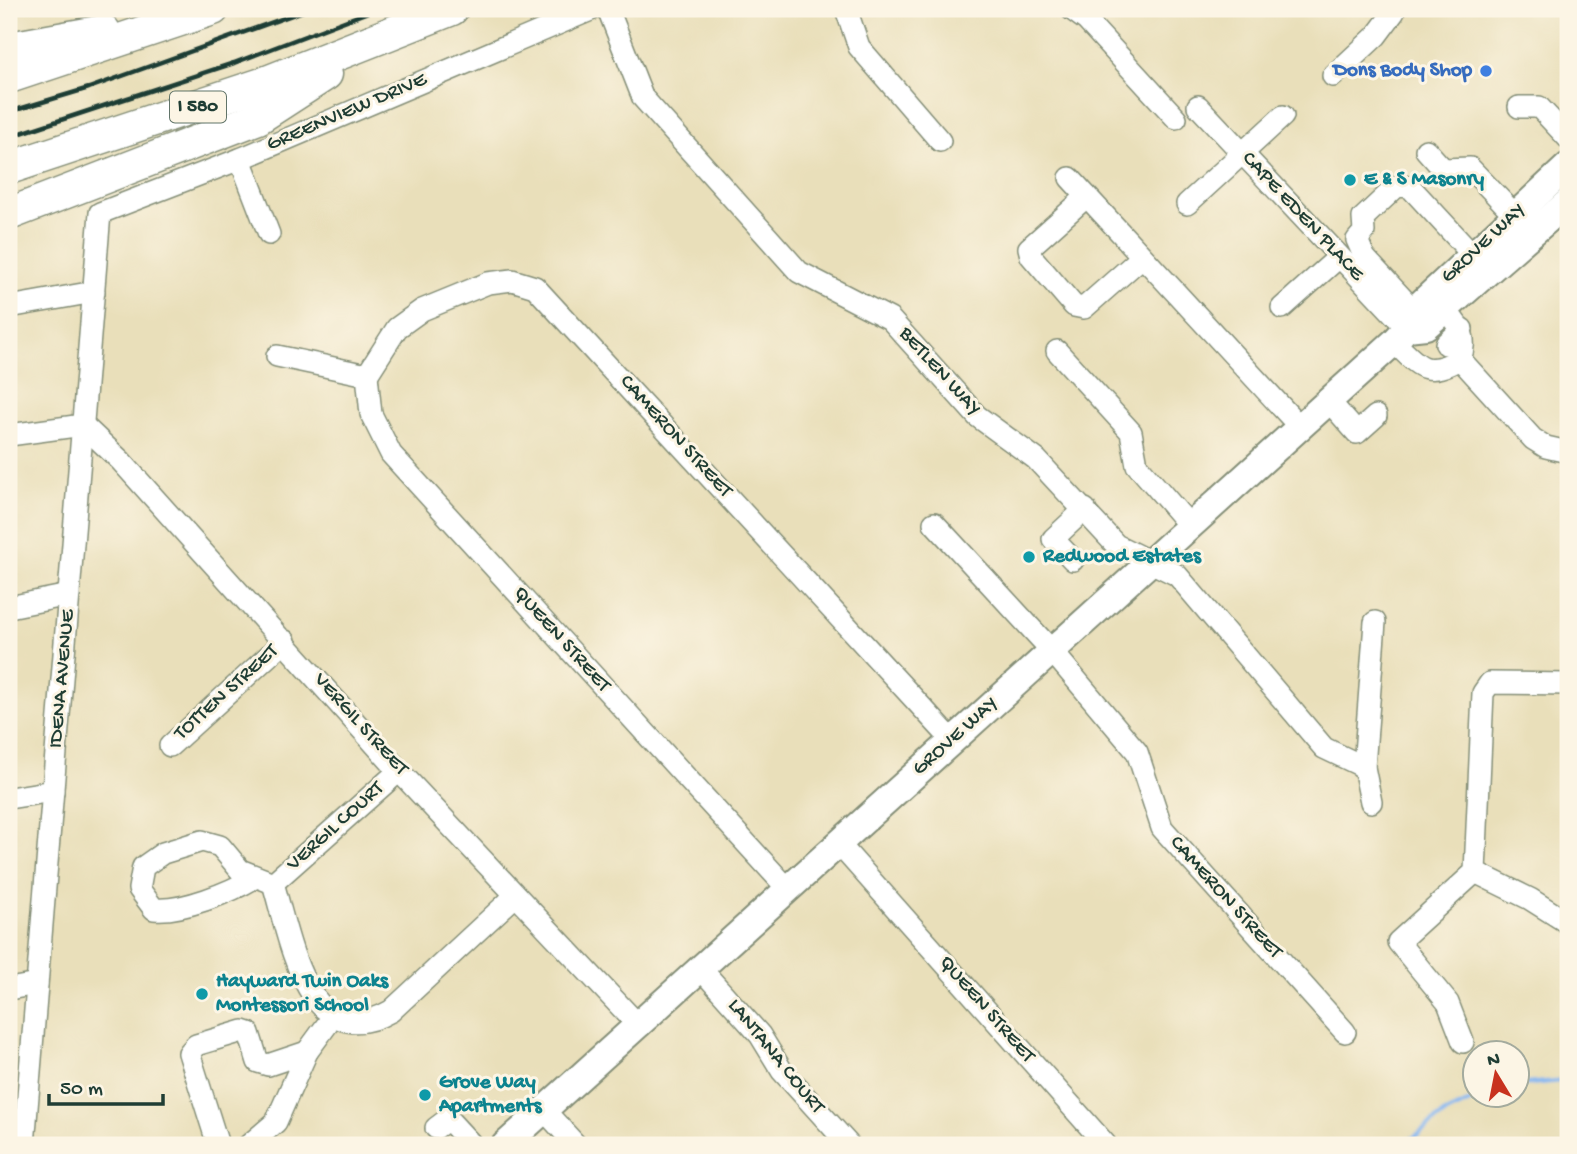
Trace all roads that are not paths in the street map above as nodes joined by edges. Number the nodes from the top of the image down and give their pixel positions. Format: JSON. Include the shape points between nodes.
{"nodes":[{"id":1,"x":213,"y":9,"type":"edge"},
{"id":2,"x":452,"y":9,"type":"edge"},
{"id":3,"x":593,"y":9,"type":"edge"},
{"id":4,"x":608,"y":9,"type":"edge"},
{"id":5,"x":846,"y":9,"type":"edge"},
{"id":6,"x":1071,"y":9,"type":"edge"},
{"id":7,"x":1392,"y":10,"type":"edge"},
{"id":8,"x":178,"y":21,"type":"junction"},
{"id":9,"x":384,"y":37,"type":"junction"},
{"id":10,"x":9,"y":48,"type":"edge"},
{"id":11,"x":1333,"y":76,"type":"dead end"},
{"id":12,"x":9,"y":77,"type":"edge"},
{"id":13,"x":1198,"y":106,"type":"dead end"},
{"id":14,"x":1518,"y":107,"type":"dead end"},
{"id":15,"x":1283,"y":116,"type":"dead end"},
{"id":16,"x":1176,"y":118,"type":"dead end"},
{"id":17,"x":1568,"y":138,"type":"edge"},
{"id":18,"x":940,"y":141,"type":"dead end"},
{"id":19,"x":1426,"y":150,"type":"dead end"},
{"id":20,"x":1243,"y":154,"type":"junction"},
{"id":21,"x":240,"y":159,"type":"junction"},
{"id":22,"x":1568,"y":166,"type":"edge"},
{"id":23,"x":9,"y":168,"type":"edge"},
{"id":24,"x":1070,"y":178,"type":"dead end"},
{"id":25,"x":1086,"y":197,"type":"junction"},
{"id":26,"x":1187,"y":204,"type":"dead end"},
{"id":27,"x":1566,"y":208,"type":"edge"},
{"id":28,"x":100,"y":213,"type":"joint"},
{"id":29,"x":9,"y":215,"type":"edge"},
{"id":30,"x":1515,"y":215,"type":"junction"},
{"id":31,"x":269,"y":233,"type":"dead end"},
{"id":32,"x":1473,"y":255,"type":"junction"},
{"id":33,"x":1142,"y":257,"type":"junction"},
{"id":34,"x":1339,"y":257,"type":"junction"},
{"id":35,"x":94,"y":292,"type":"junction"},
{"id":36,"x":9,"y":307,"type":"edge"},
{"id":37,"x":1282,"y":309,"type":"dead end"},
{"id":38,"x":1445,"y":309,"type":"junction"},
{"id":39,"x":1405,"y":327,"type":"junction"},
{"id":40,"x":1440,"y":348,"type":"junction"},
{"id":41,"x":1057,"y":351,"type":"dead end"},
{"id":42,"x":277,"y":356,"type":"dead end"},
{"id":43,"x":1460,"y":359,"type":"junction"},
{"id":44,"x":366,"y":375,"type":"junction"},
{"id":45,"x":1328,"y":400,"type":"junction"},
{"id":46,"x":1376,"y":416,"type":"dead end"},
{"id":47,"x":83,"y":425,"type":"junction"},
{"id":48,"x":1299,"y":426,"type":"junction"},
{"id":49,"x":9,"y":435,"type":"edge"},
{"id":50,"x":1568,"y":452,"type":"edge"},
{"id":51,"x":1085,"y":509,"type":"junction"},
{"id":52,"x":934,"y":523,"type":"dead end"},
{"id":53,"x":1190,"y":526,"type":"junction"},
{"id":54,"x":1073,"y":560,"type":"dead end"},
{"id":55,"x":1151,"y":562,"type":"junction"},
{"id":56,"x":69,"y":595,"type":"junction"},
{"id":57,"x":9,"y":607,"type":"edge"},
{"id":58,"x":1376,"y":622,"type":"dead end"},
{"id":59,"x":285,"y":641,"type":"junction"},
{"id":60,"x":1052,"y":651,"type":"junction"},
{"id":61,"x":1568,"y":684,"type":"edge"},
{"id":62,"x":953,"y":740,"type":"junction"},
{"id":63,"x":170,"y":746,"type":"dead end"},
{"id":64,"x":1364,"y":767,"type":"junction"},
{"id":65,"x":399,"y":771,"type":"junction"},
{"id":66,"x":53,"y":790,"type":"junction"},
{"id":67,"x":9,"y":799,"type":"edge"},
{"id":68,"x":1371,"y":802,"type":"dead end"},
{"id":69,"x":838,"y":843,"type":"junction"},
{"id":70,"x":1475,"y":872,"type":"junction"},
{"id":71,"x":264,"y":880,"type":"junction"},
{"id":72,"x":788,"y":889,"type":"junction"},
{"id":73,"x":515,"y":896,"type":"junction"},
{"id":74,"x":1568,"y":923,"type":"edge"},
{"id":75,"x":701,"y":969,"type":"junction"},
{"id":76,"x":37,"y":984,"type":"junction"},
{"id":77,"x":9,"y":989,"type":"edge"},
{"id":78,"x":332,"y":1018,"type":"junction"},
{"id":79,"x":638,"y":1025,"type":"junction"},
{"id":80,"x":1345,"y":1032,"type":"dead end"},
{"id":81,"x":1462,"y":1039,"type":"edge"},
{"id":82,"x":307,"y":1052,"type":"junction"},
{"id":83,"x":544,"y":1110,"type":"junction"},
{"id":84,"x":448,"y":1119,"type":"dead end"},
{"id":85,"x":24,"y":1145,"type":"edge"},
{"id":86,"x":218,"y":1145,"type":"edge"},
{"id":87,"x":249,"y":1145,"type":"edge"},
{"id":88,"x":472,"y":1145,"type":"edge"},
{"id":89,"x":505,"y":1145,"type":"edge"},
{"id":90,"x":576,"y":1145,"type":"edge"},
{"id":91,"x":849,"y":1145,"type":"edge"},
{"id":92,"x":1106,"y":1145,"type":"edge"}],
"edges":[{"from":1,"to":8,"type":"highway"},
{"from":2,"to":9,"type":"highway","number":"I 580"},
{"from":3,"to":21,"type":"street","name":"GREENVIEW DRIVE"},
{"from":4,"to":51,"type":"street","name":"BETLEN WAY","via":[[643,98],[799,272],[890,319],[977,416],[1036,458]]},
{"from":5,"to":18,"type":"street","via":[[859,47]]},
{"from":6,"to":16,"type":"street"},
{"from":7,"to":11,"type":"street","via":[[1376,36]]},
{"from":8,"to":10,"type":"highway"},
{"from":8,"to":12,"type":"highway"},
{"from":9,"to":23,"type":"highway","number":"I 580","via":[[199,107]]},
{"from":9,"to":29,"type":"highway","via":[[258,118]]},
{"from":13,"to":20,"type":"street","name":"CAPE EDEN PLACE"},
{"from":14,"to":17,"type":"street","via":[[1539,107]]},
{"from":15,"to":20,"type":"street"},
{"from":19,"to":30,"type":"street","via":[[1443,169],[1470,168]]},
{"from":20,"to":26,"type":"street"},
{"from":20,"to":34,"type":"street","name":"CAPE EDEN PLACE"},
{"from":21,"to":28,"type":"street","name":"GREENVIEW DRIVE"},
{"from":21,"to":31,"type":"street"},
{"from":22,"to":30,"type":"main road","name":"GROVE WAY"},
{"from":24,"to":25,"type":"street"},
{"from":25,"to":33,"type":"street"},
{"from":25,"to":33,"type":"street","via":[[1029,248],[1074,306],[1084,308]]},
{"from":27,"to":38,"type":"main road","name":"GROVE WAY"},
{"from":28,"to":35,"type":"street","name":"IDENA AVENUE"},
{"from":30,"to":32,"type":"main road","name":"GROVE WAY"},
{"from":32,"to":39,"type":"main road","name":"GROVE WAY"},
{"from":32,"to":39,"type":"street","via":[[1410,187],[1397,186],[1363,218],[1364,232],[1357,240]]},
{"from":33,"to":48,"type":"street"},
{"from":34,"to":37,"type":"street"},
{"from":34,"to":39,"type":"street","name":"CAPE EDEN PLACE"},
{"from":35,"to":36,"type":"street"},
{"from":35,"to":47,"type":"street","name":"IDENA AVENUE"},
{"from":38,"to":39,"type":"main road","name":"GROVE WAY","via":[[1426,326]]},
{"from":38,"to":40,"type":"street"},
{"from":39,"to":40,"type":"street"},
{"from":39,"to":45,"type":"main road","name":"GROVE WAY"},
{"from":40,"to":43,"type":"street","via":[[1464,349]]},
{"from":40,"to":43,"type":"street","via":[[1441,369]]},
{"from":41,"to":53,"type":"street","via":[[1131,432],[1137,465]]},
{"from":42,"to":44,"type":"street"},
{"from":43,"to":50,"type":"street","via":[[1533,439]]},
{"from":44,"to":62,"type":"street","name":"CAMERON STREET","via":[[397,328],[422,310],[488,284],[512,280],[535,287]]},
{"from":44,"to":72,"type":"street","name":"QUEEN STREET","via":[[371,414],[391,454]]},
{"from":45,"to":46,"type":"street","via":[[1357,433]]},
{"from":45,"to":48,"type":"main road","name":"GROVE WAY"},
{"from":47,"to":49,"type":"street"},
{"from":47,"to":56,"type":"street","name":"IDENA AVENUE"},
{"from":47,"to":59,"type":"street","name":"VERGIL STREET"},
{"from":48,"to":53,"type":"main road","name":"GROVE WAY"},
{"from":51,"to":54,"type":"street","via":[[1053,539]]},
{"from":51,"to":55,"type":"street","name":"BETLEN WAY","via":[[1116,545]]},
{"from":52,"to":60,"type":"street","name":"CAMERON STREET"},
{"from":53,"to":55,"type":"main road","name":"GROVE WAY"},
{"from":55,"to":60,"type":"main road","name":"GROVE WAY"},
{"from":55,"to":64,"type":"street","name":"BETLEN WAY","via":[[1177,575],[1324,748]]},
{"from":56,"to":57,"type":"street"},
{"from":56,"to":66,"type":"street","name":"IDENA AVENUE"},
{"from":58,"to":64,"type":"street"},
{"from":59,"to":63,"type":"street","name":"TOTTEN STREET"},
{"from":59,"to":65,"type":"street","name":"VERGIL STREET"},
{"from":60,"to":62,"type":"main road","name":"GROVE WAY"},
{"from":60,"to":80,"type":"street","name":"CAMERON STREET","via":[[1137,751],[1163,828]]},
{"from":61,"to":70,"type":"street","via":[[1490,683],[1483,693]]},
{"from":62,"to":69,"type":"main road","name":"GROVE WAY"},
{"from":64,"to":68,"type":"street"},
{"from":65,"to":71,"type":"street","name":"VERGIL COURT"},
{"from":65,"to":73,"type":"street","name":"VERGIL STREET"},
{"from":66,"to":67,"type":"street"},
{"from":66,"to":76,"type":"street","name":"IDENA AVENUE"},
{"from":69,"to":72,"type":"main road","name":"GROVE WAY"},
{"from":69,"to":92,"type":"street","name":"QUEEN STREET"},
{"from":70,"to":74,"type":"street"},
{"from":70,"to":81,"type":"street","via":[[1398,942],[1448,1003]]},
{"from":71,"to":71,"type":"street","name":"VERGIL COURT","via":[[240,870],[220,846],[202,841],[163,853],[144,867],[139,889],[154,909],[167,910]]},
{"from":71,"to":78,"type":"street","via":[[317,1004]]},
{"from":72,"to":75,"type":"main road","name":"GROVE WAY"},
{"from":73,"to":78,"type":"street","via":[[391,1010],[372,1021]]},
{"from":73,"to":79,"type":"street","name":"VERGIL STREET"},
{"from":75,"to":79,"type":"main road","name":"GROVE WAY"},
{"from":75,"to":91,"type":"street","name":"LANTANA COURT","via":[[760,1035],[782,1071]]},
{"from":76,"to":77,"type":"street"},
{"from":76,"to":85,"type":"street","name":"IDENA AVENUE"},
{"from":78,"to":82,"type":"street"},
{"from":79,"to":83,"type":"main road","name":"GROVE WAY"},
{"from":82,"to":86,"type":"street","via":[[268,1065],[258,1062],[249,1033],[243,1031],[196,1045],[189,1053]]},
{"from":82,"to":87,"type":"street","via":[[276,1122]]},
{"from":83,"to":89,"type":"main road","name":"GROVE WAY"},
{"from":83,"to":90,"type":"street"},
{"from":84,"to":88,"type":"street"}]}
